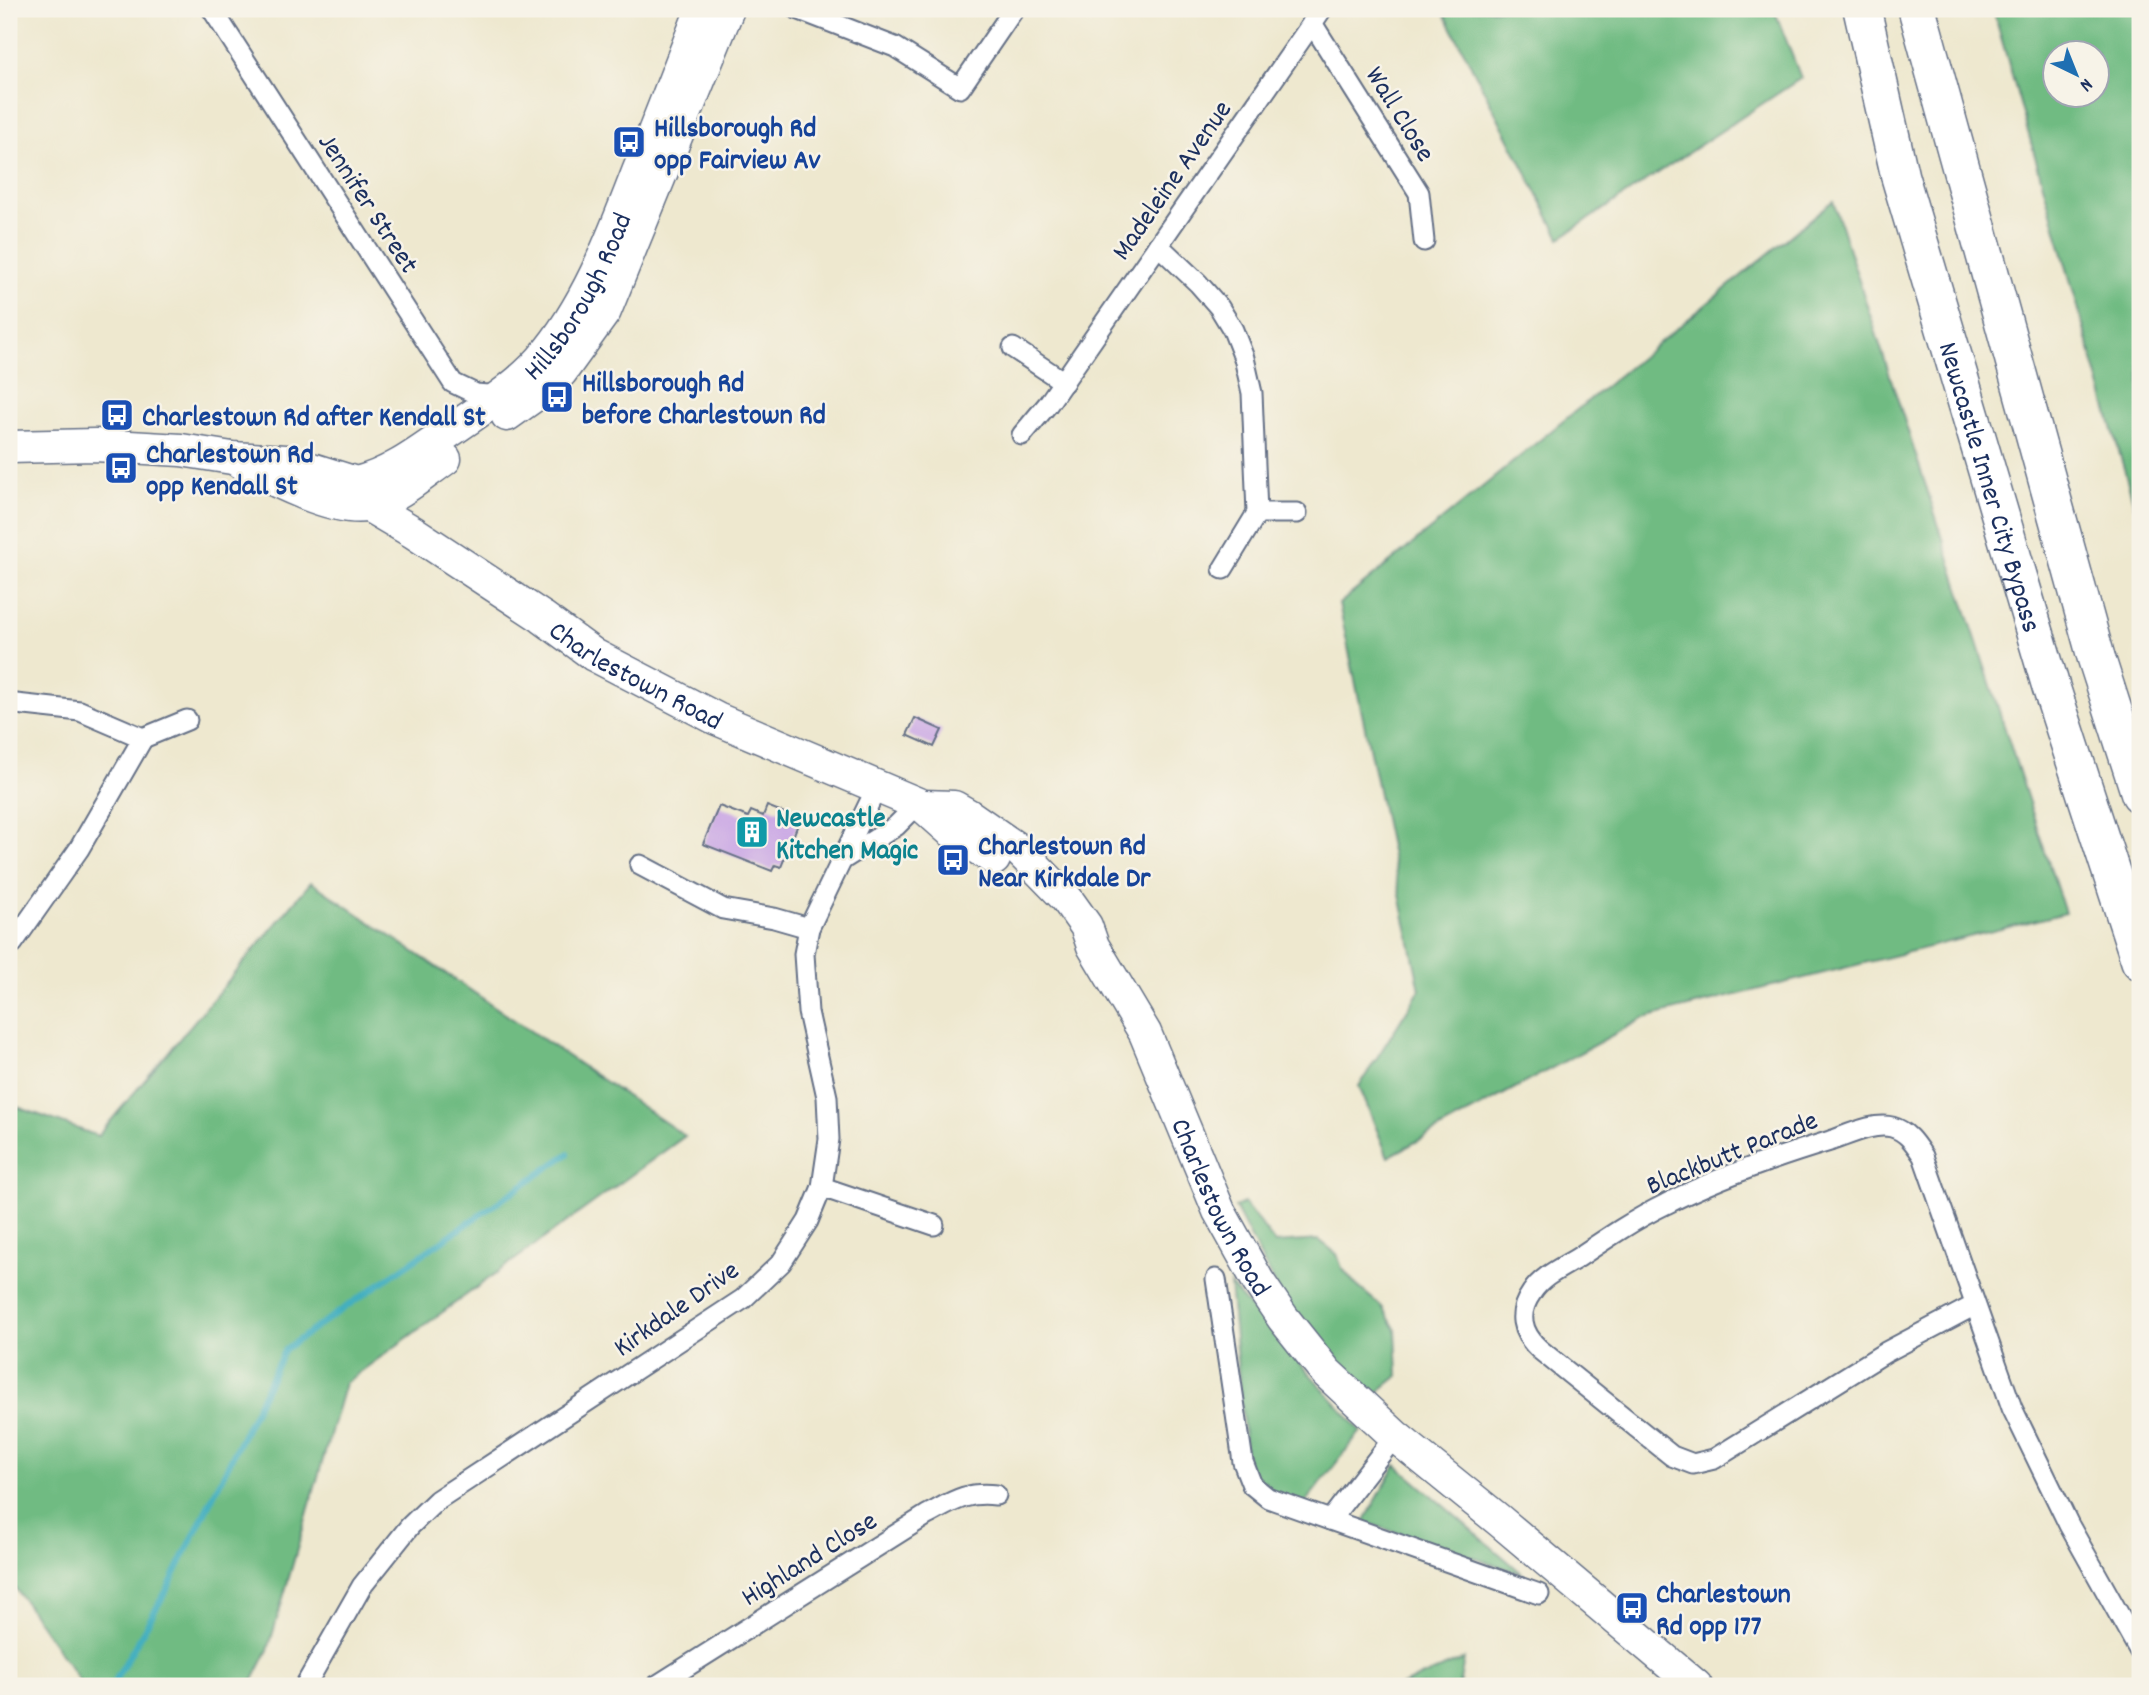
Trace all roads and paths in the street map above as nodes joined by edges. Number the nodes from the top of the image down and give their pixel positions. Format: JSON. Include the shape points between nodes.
{"nodes":[{"id":1,"x":212,"y":9,"type":"edge"},
{"id":2,"x":702,"y":9,"type":"edge"},
{"id":3,"x":728,"y":9,"type":"edge"},
{"id":4,"x":797,"y":9,"type":"edge"},
{"id":5,"x":1014,"y":9,"type":"edge"},
{"id":6,"x":1837,"y":9,"type":"edge"},
{"id":7,"x":1862,"y":9,"type":"edge"},
{"id":8,"x":1917,"y":9,"type":"edge"},
{"id":9,"x":1317,"y":16,"type":"edge"},
{"id":10,"x":1900,"y":177,"type":"junction"},
{"id":11,"x":1424,"y":241,"type":"dead end"},
{"id":12,"x":1158,"y":246,"type":"junction"},
{"id":13,"x":1013,"y":348,"type":"dead end"},
{"id":14,"x":1064,"y":382,"type":"junction"},
{"id":15,"x":500,"y":396,"type":"junction"},
{"id":16,"x":1022,"y":435,"type":"dead end"},
{"id":17,"x":9,"y":447,"type":"edge"},
{"id":18,"x":355,"y":489,"type":"junction"},
{"id":19,"x":1257,"y":513,"type":"junction"},
{"id":20,"x":1297,"y":513,"type":"dead end"},
{"id":21,"x":1223,"y":569,"type":"dead end"},
{"id":22,"x":9,"y":708,"type":"edge"},
{"id":23,"x":187,"y":720,"type":"dead end"},
{"id":24,"x":143,"y":738,"type":"junction"},
{"id":25,"x":877,"y":787,"type":"junction"},
{"id":26,"x":2140,"y":794,"type":"edge"},
{"id":27,"x":921,"y":805,"type":"junction"},
{"id":28,"x":841,"y":861,"type":"junction"},
{"id":29,"x":640,"y":865,"type":"dead end"},
{"id":30,"x":809,"y":928,"type":"junction"},
{"id":31,"x":13,"y":943,"type":"dead end"},
{"id":32,"x":2140,"y":961,"type":"edge"},
{"id":33,"x":822,"y":1187,"type":"junction"},
{"id":34,"x":934,"y":1225,"type":"dead end"},
{"id":35,"x":1216,"y":1279,"type":"dead end"},
{"id":36,"x":1975,"y":1305,"type":"junction"},
{"id":37,"x":1395,"y":1436,"type":"junction"},
{"id":38,"x":996,"y":1495,"type":"dead end"},
{"id":39,"x":1330,"y":1520,"type":"junction"},
{"id":40,"x":1539,"y":1594,"type":"dead end"},
{"id":41,"x":2140,"y":1652,"type":"edge"},
{"id":42,"x":305,"y":1686,"type":"edge"},
{"id":43,"x":656,"y":1686,"type":"edge"},
{"id":44,"x":1696,"y":1686,"type":"edge"}],
"edges":[{"from":1,"to":15,"type":"street","name":"Jennifer Street","via":[[453,383],[476,394]]},
{"from":2,"to":15,"type":"main road","name":"Hillsborough Road","via":[[608,248],[556,340],[540,361]]},
{"from":3,"to":18,"type":"main road","name":"Hillsborough Road","via":[[605,311],[561,372],[384,500]]},
{"from":4,"to":5,"type":"street","via":[[895,47],[960,88]]},
{"from":6,"to":10,"type":"highway"},
{"from":7,"to":10,"type":"highway","name":"Newcastle Inner City Bypass"},
{"from":8,"to":26,"type":"highway","name":"Newcastle Inner City Bypass","via":[[2096,657]]},
{"from":9,"to":11,"type":"street","name":"Wall Close","via":[[1419,193]]},
{"from":9,"to":12,"type":"street","name":"Madeleine Avenue"},
{"from":10,"to":32,"type":"highway","name":"Newcastle Inner City Bypass","via":[[2051,687]]},
{"from":12,"to":14,"type":"street","name":"Madeleine Avenue"},
{"from":12,"to":19,"type":"street","via":[[1219,307],[1237,339],[1252,393]]},
{"from":13,"to":14,"type":"street"},
{"from":14,"to":16,"type":"street","name":"Madeleine Avenue"},
{"from":15,"to":18,"type":"main road","name":"Hillsborough Road"},
{"from":17,"to":18,"type":"main road","name":"Charlestown Road","via":[[94,445],[286,461]]},
{"from":18,"to":25,"type":"main road","name":"Charlestown Road","via":[[594,655],[717,719]]},
{"from":19,"to":20,"type":"street"},
{"from":19,"to":21,"type":"street"},
{"from":22,"to":24,"type":"street","via":[[16,704],[80,711]]},
{"from":23,"to":24,"type":"street"},
{"from":24,"to":31,"type":"street","via":[[79,849]]},
{"from":25,"to":27,"type":"main road","name":"Charlestown Road"},
{"from":25,"to":28,"type":"street","name":"Kirkdale Drive"},
{"from":27,"to":28,"type":"street"},
{"from":27,"to":37,"type":"main road","name":"Charlestown Road","via":[[954,807],[1020,851],[1066,898],[1145,1033],[1219,1211],[1258,1281],[1325,1372]]},
{"from":28,"to":30,"type":"street","name":"Kirkdale Drive"},
{"from":29,"to":30,"type":"street","via":[[723,909]]},
{"from":30,"to":33,"type":"street","name":"Kirkdale Drive","via":[[804,954],[807,1002],[827,1097],[829,1139]]},
{"from":33,"to":34,"type":"street"},
{"from":33,"to":42,"type":"street","name":"Kirkdale Drive","via":[[808,1221],[781,1263],[743,1299],[480,1470],[410,1526],[362,1587]]},
{"from":35,"to":39,"type":"street","name":"Charlestown Road","via":[[1243,1462],[1252,1485],[1268,1498]]},
{"from":36,"to":36,"type":"street","name":"Blackbutt Parade","via":[[1923,1156],[1904,1132],[1881,1126],[1770,1160],[1665,1205],[1546,1278],[1527,1300],[1523,1321],[1525,1333],[1539,1349],[1672,1456],[1693,1464],[1714,1459],[1886,1352]]},
{"from":36,"to":41,"type":"street","name":"Blackbutt Parade","via":[[2012,1408],[2069,1525]]},
{"from":37,"to":39,"type":"street"},
{"from":37,"to":44,"type":"main road","name":"Charlestown Road"},
{"from":38,"to":43,"type":"street","name":"Highland Close","via":[[979,1492],[927,1515]]},
{"from":39,"to":40,"type":"street","name":"Charlestown Road"}]}
